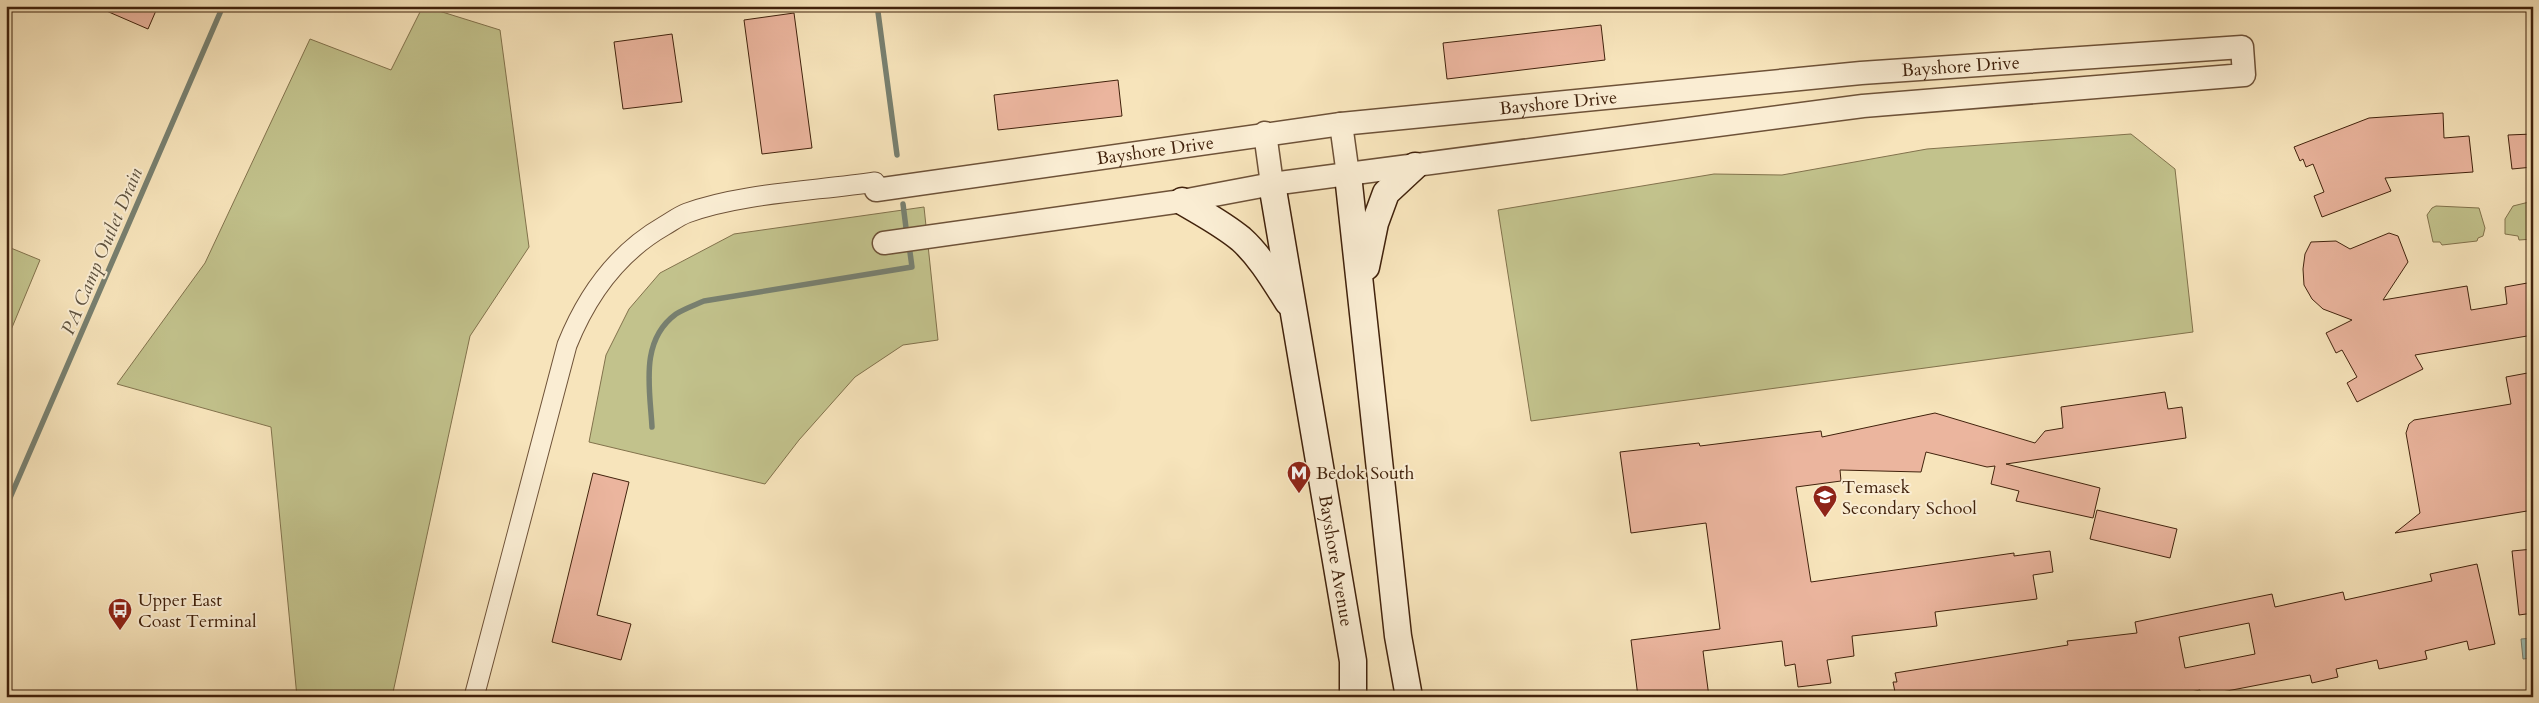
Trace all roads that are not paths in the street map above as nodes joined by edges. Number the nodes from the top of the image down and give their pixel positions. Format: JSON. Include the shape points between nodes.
{"nodes":[{"id":1,"x":2214,"y":49,"type":"junction"},
{"id":2,"x":2216,"y":77,"type":"junction"},
{"id":3,"x":1341,"y":124,"type":"junction"},
{"id":4,"x":1266,"y":133,"type":"junction"},
{"id":5,"x":1416,"y":166,"type":"junction"},
{"id":6,"x":1348,"y":175,"type":"junction"},
{"id":7,"x":1272,"y":184,"type":"junction"},
{"id":8,"x":875,"y":186,"type":"joint"},
{"id":9,"x":1182,"y":201,"type":"junction"},
{"id":10,"x":884,"y":243,"type":"dead end"},
{"id":11,"x":1293,"y":308,"type":"junction"},
{"id":12,"x":1363,"y":310,"type":"junction"},
{"id":13,"x":474,"y":697,"type":"edge"},
{"id":14,"x":1354,"y":697,"type":"edge"},
{"id":15,"x":1409,"y":697,"type":"edge"}],
"edges":[{"from":1,"to":2,"type":"street"},
{"from":1,"to":2,"type":"street","name":"Bayshore Drive","via":[[2242,47],[2244,75]]},
{"from":1,"to":3,"type":"street","name":"Bayshore Drive","via":[[1861,73]]},
{"from":2,"to":5,"type":"street","name":"Bayshore Drive","via":[[1863,106]]},
{"from":3,"to":4,"type":"street","name":"Bayshore Drive"},
{"from":3,"to":6,"type":"street"},
{"from":4,"to":7,"type":"street","name":"Bayshore Avenue"},
{"from":4,"to":8,"type":"street","name":"Bayshore Drive"},
{"from":5,"to":6,"type":"street","name":"Bayshore Drive"},
{"from":5,"to":12,"type":"main road","via":[[1386,193],[1367,255]]},
{"from":6,"to":7,"type":"street","name":"Bayshore Drive"},
{"from":6,"to":12,"type":"main road"},
{"from":7,"to":9,"type":"street","name":"Bayshore Drive"},
{"from":7,"to":11,"type":"main road","name":"Bayshore Avenue"},
{"from":8,"to":13,"type":"street","via":[[725,203],[686,214],[642,239],[610,269],[580,314],[568,345]]},
{"from":9,"to":10,"type":"street","name":"Bayshore Drive"},
{"from":9,"to":11,"type":"main road","name":"Bayshore Avenue","via":[[1243,241]]},
{"from":11,"to":14,"type":"main road","name":"Bayshore Avenue","via":[[1353,661]]},
{"from":12,"to":15,"type":"main road","via":[[1398,636]]}]}
